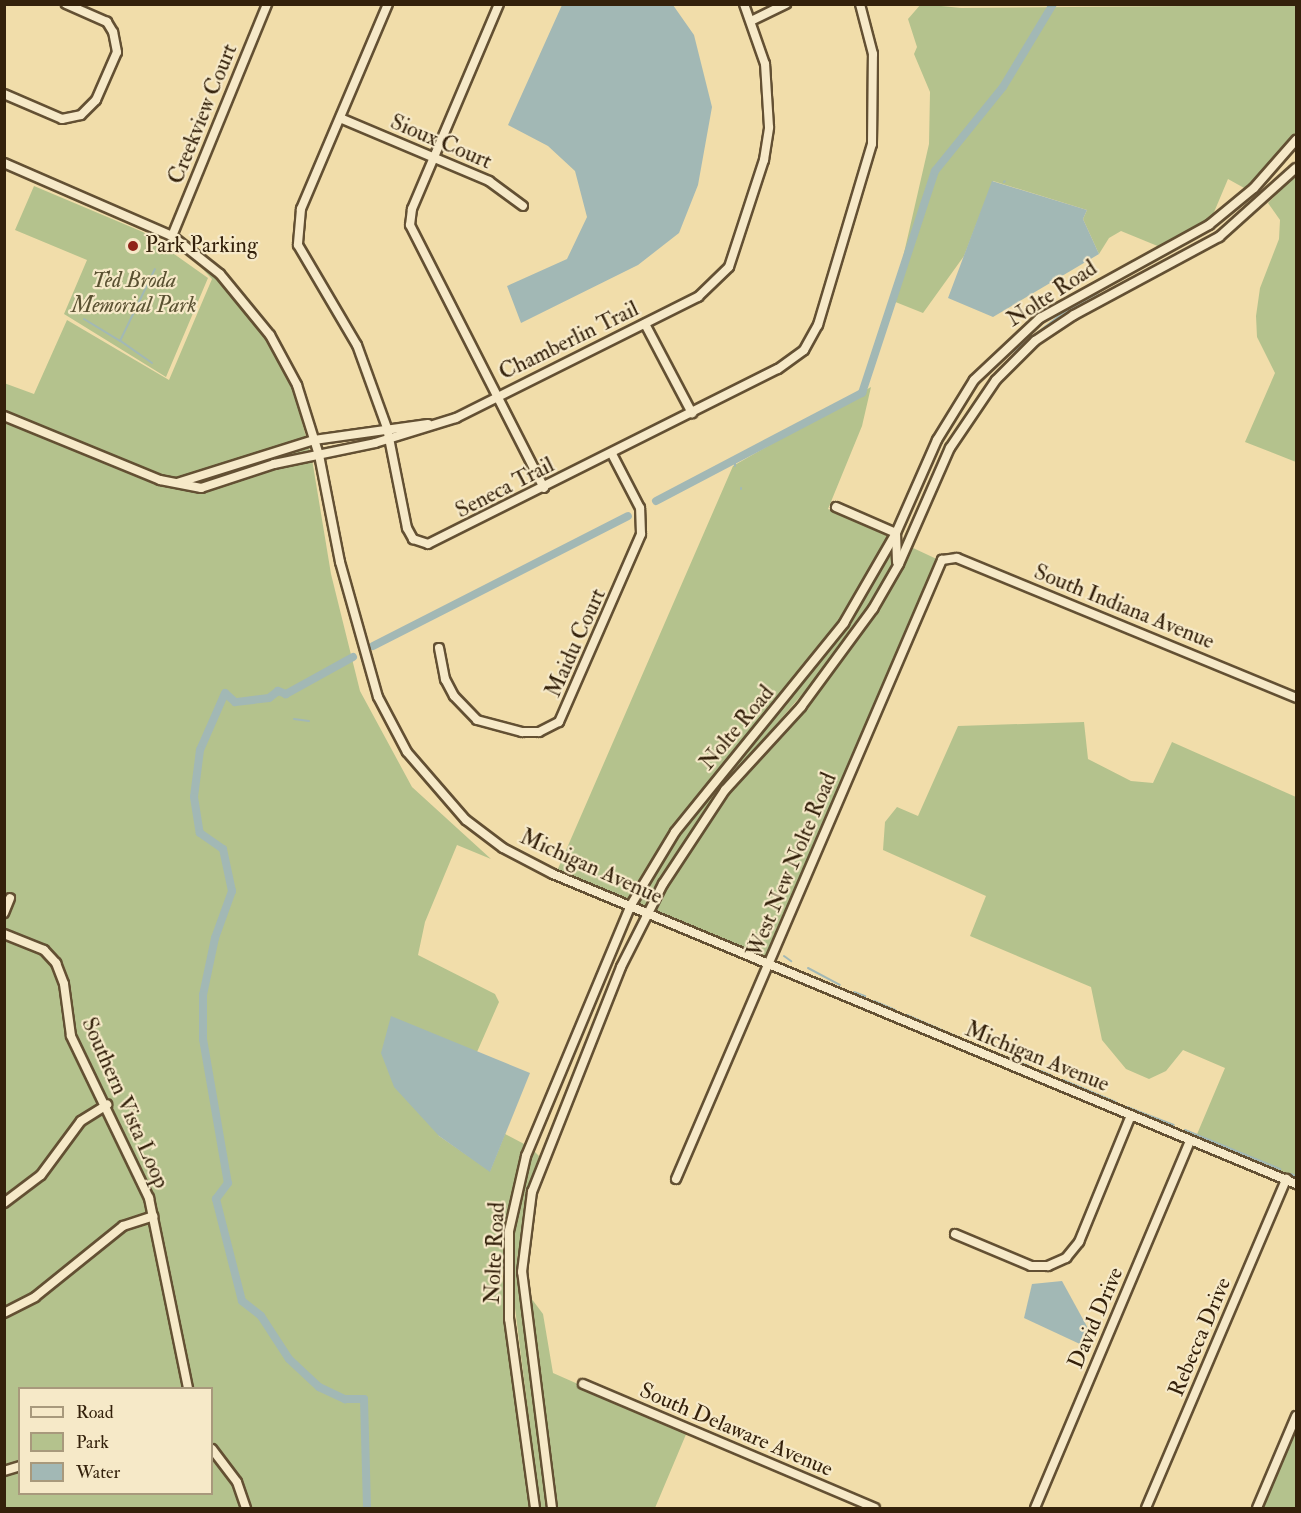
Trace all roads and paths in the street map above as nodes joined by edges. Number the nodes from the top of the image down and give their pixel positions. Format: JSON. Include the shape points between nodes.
{"nodes":[{"id":1,"x":66,"y":4,"type":"edge"},
{"id":2,"x":267,"y":4,"type":"edge"},
{"id":3,"x":388,"y":4,"type":"edge"},
{"id":4,"x":499,"y":4,"type":"edge"},
{"id":5,"x":744,"y":4,"type":"edge"},
{"id":6,"x":786,"y":4,"type":"edge"},
{"id":7,"x":860,"y":4,"type":"edge"},
{"id":8,"x":751,"y":21,"type":"junction"},
{"id":9,"x":4,"y":94,"type":"edge"},
{"id":10,"x":340,"y":118,"type":"junction"},
{"id":11,"x":1296,"y":140,"type":"edge"},
{"id":12,"x":434,"y":158,"type":"junction"},
{"id":13,"x":4,"y":163,"type":"edge"},
{"id":14,"x":1296,"y":168,"type":"edge"},
{"id":15,"x":523,"y":206,"type":"dead end"},
{"id":16,"x":172,"y":236,"type":"junction"},
{"id":17,"x":645,"y":324,"type":"junction"},
{"id":18,"x":495,"y":398,"type":"junction"},
{"id":19,"x":692,"y":413,"type":"junction"},
{"id":20,"x":4,"y":416,"type":"edge"},
{"id":21,"x":430,"y":424,"type":"junction"},
{"id":22,"x":387,"y":428,"type":"junction"},
{"id":23,"x":390,"y":438,"type":"junction"},
{"id":24,"x":314,"y":440,"type":"junction"},
{"id":25,"x":612,"y":454,"type":"junction"},
{"id":26,"x":319,"y":455,"type":"junction"},
{"id":27,"x":177,"y":483,"type":"junction"},
{"id":28,"x":544,"y":488,"type":"junction"},
{"id":29,"x":836,"y":507,"type":"dead end"},
{"id":30,"x":896,"y":533,"type":"junction"},
{"id":31,"x":939,"y":565,"type":"joint"},
{"id":32,"x":897,"y":568,"type":"junction"},
{"id":33,"x":439,"y":648,"type":"dead end"},
{"id":34,"x":1296,"y":698,"type":"edge"},
{"id":35,"x":10,"y":898,"type":"dead end"},
{"id":36,"x":631,"y":905,"type":"junction"},
{"id":37,"x":648,"y":912,"type":"junction"},
{"id":38,"x":4,"y":913,"type":"edge"},
{"id":39,"x":4,"y":934,"type":"edge"},
{"id":40,"x":769,"y":965,"type":"junction"},
{"id":41,"x":107,"y":1105,"type":"junction"},
{"id":42,"x":1131,"y":1115,"type":"junction"},
{"id":43,"x":1191,"y":1141,"type":"junction"},
{"id":44,"x":676,"y":1179,"type":"dead end"},
{"id":45,"x":1286,"y":1179,"type":"junction"},
{"id":46,"x":1296,"y":1184,"type":"edge"},
{"id":47,"x":4,"y":1203,"type":"edge"},
{"id":48,"x":153,"y":1216,"type":"junction"},
{"id":49,"x":955,"y":1234,"type":"dead end"},
{"id":50,"x":4,"y":1314,"type":"edge"},
{"id":51,"x":584,"y":1384,"type":"dead end"},
{"id":52,"x":188,"y":1387,"type":"edge"},
{"id":53,"x":1296,"y":1416,"type":"edge"},
{"id":54,"x":213,"y":1450,"type":"edge"},
{"id":55,"x":246,"y":1509,"type":"edge"},
{"id":56,"x":535,"y":1509,"type":"edge"},
{"id":57,"x":552,"y":1509,"type":"edge"},
{"id":58,"x":875,"y":1509,"type":"edge"},
{"id":59,"x":1035,"y":1509,"type":"edge"},
{"id":60,"x":1146,"y":1509,"type":"edge"},
{"id":61,"x":1257,"y":1509,"type":"edge"}],
"edges":[{"from":1,"to":9,"type":"street","via":[[107,22],[113,32],[117,52],[96,100],[81,115],[62,119]]},
{"from":2,"to":16,"type":"street","name":"Creekview Court"},
{"from":3,"to":10,"type":"street","name":"Seneca Trail"},
{"from":4,"to":12,"type":"street","name":"Chamberlin Trail"},
{"from":5,"to":8,"type":"street","name":"Chamberlin Trail"},
{"from":6,"to":8,"type":"street"},
{"from":7,"to":19,"type":"street","name":"Seneca Trail","via":[[873,54],[876,97],[872,144],[819,325],[804,350],[778,369]]},
{"from":8,"to":17,"type":"street","name":"Chamberlin Trail","via":[[765,64],[769,127],[737,245],[715,282],[698,297]]},
{"from":10,"to":12,"type":"street","name":"Sioux Court"},
{"from":10,"to":22,"type":"street","name":"Seneca Trail","via":[[301,210],[298,245],[357,345]]},
{"from":11,"to":30,"type":"street","name":"Nolte Road","via":[[1254,188],[1209,225],[1080,294],[1004,347],[954,407]]},
{"from":12,"to":15,"type":"street","name":"Sioux Court","via":[[504,189]]},
{"from":12,"to":18,"type":"street","name":"Chamberlin Trail","via":[[410,225]]},
{"from":13,"to":16,"type":"street","name":"Michigan Avenue"},
{"from":14,"to":32,"type":"street","name":"Nolte Road","via":[[1219,237],[1074,315],[1035,341],[996,380],[950,448]]},
{"from":16,"to":24,"type":"street","name":"Michigan Avenue","via":[[220,274],[270,334],[297,385]]},
{"from":17,"to":18,"type":"street","name":"Chamberlin Trail"},
{"from":17,"to":19,"type":"street"},
{"from":18,"to":21,"type":"street"},
{"from":18,"to":28,"type":"street"},
{"from":19,"to":25,"type":"street","name":"Seneca Trail"},
{"from":20,"to":27,"type":"street"},
{"from":21,"to":22,"type":"street"},
{"from":21,"to":23,"type":"street"},
{"from":22,"to":23,"type":"street","name":"Seneca Trail"},
{"from":22,"to":24,"type":"street"},
{"from":23,"to":26,"type":"street"},
{"from":23,"to":28,"type":"street","name":"Seneca Trail","via":[[407,528],[419,543],[440,542]]},
{"from":24,"to":26,"type":"street","name":"Michigan Avenue"},
{"from":24,"to":27,"type":"street"},
{"from":25,"to":28,"type":"street","name":"Seneca Trail"},
{"from":25,"to":33,"type":"street","name":"Maidu Court","via":[[640,508],[641,534],[559,722],[538,732],[522,732],[477,720],[454,696],[445,679]]},
{"from":26,"to":27,"type":"street","via":[[274,464],[201,488]]},
{"from":26,"to":36,"type":"street","name":"Michigan Avenue","via":[[369,673],[407,752],[466,820],[503,848]]},
{"from":29,"to":30,"type":"street"},
{"from":30,"to":32,"type":"street"},
{"from":30,"to":36,"type":"street","name":"Nolte Road","via":[[844,623],[676,831]]},
{"from":31,"to":34,"type":"street","name":"South Indiana Avenue","via":[[948,557],[957,558]]},
{"from":31,"to":40,"type":"street","name":"West New Nolte Road"},
{"from":32,"to":37,"type":"street","name":"Nolte Road","via":[[841,656],[725,790],[685,847]]},
{"from":35,"to":38,"type":"street"},
{"from":36,"to":37,"type":"street","name":"Michigan Avenue"},
{"from":36,"to":56,"type":"street","name":"Nolte Road","via":[[526,1156],[509,1231],[509,1319]]},
{"from":37,"to":40,"type":"street","name":"Michigan Avenue"},
{"from":37,"to":57,"type":"street","name":"Nolte Road","via":[[541,1161],[525,1236],[525,1306]]},
{"from":39,"to":41,"type":"street","name":"Southern Vista Loop","via":[[44,950],[56,963],[64,984],[71,1036]]},
{"from":40,"to":42,"type":"street","name":"Michigan Avenue"},
{"from":40,"to":44,"type":"street","name":"West New Nolte Road"},
{"from":41,"to":47,"type":"street","via":[[81,1121],[42,1175]]},
{"from":41,"to":48,"type":"street","name":"Southern Vista Loop","via":[[138,1167]]},
{"from":42,"to":43,"type":"street","name":"Michigan Avenue"},
{"from":42,"to":49,"type":"street","via":[[1078,1242],[1066,1258],[1048,1266],[1031,1266]]},
{"from":43,"to":45,"type":"street","name":"Michigan Avenue"},
{"from":43,"to":59,"type":"street","name":"David Drive"},
{"from":45,"to":46,"type":"street","name":"Michigan Avenue"},
{"from":45,"to":60,"type":"street","name":"Rebecca Drive"},
{"from":48,"to":50,"type":"street","via":[[123,1226],[35,1297]]},
{"from":48,"to":52,"type":"street","name":"Southern Vista Loop"},
{"from":51,"to":58,"type":"street","name":"South Delaware Avenue"},
{"from":53,"to":61,"type":"street"},
{"from":54,"to":55,"type":"street","via":[[237,1482]]}]}
